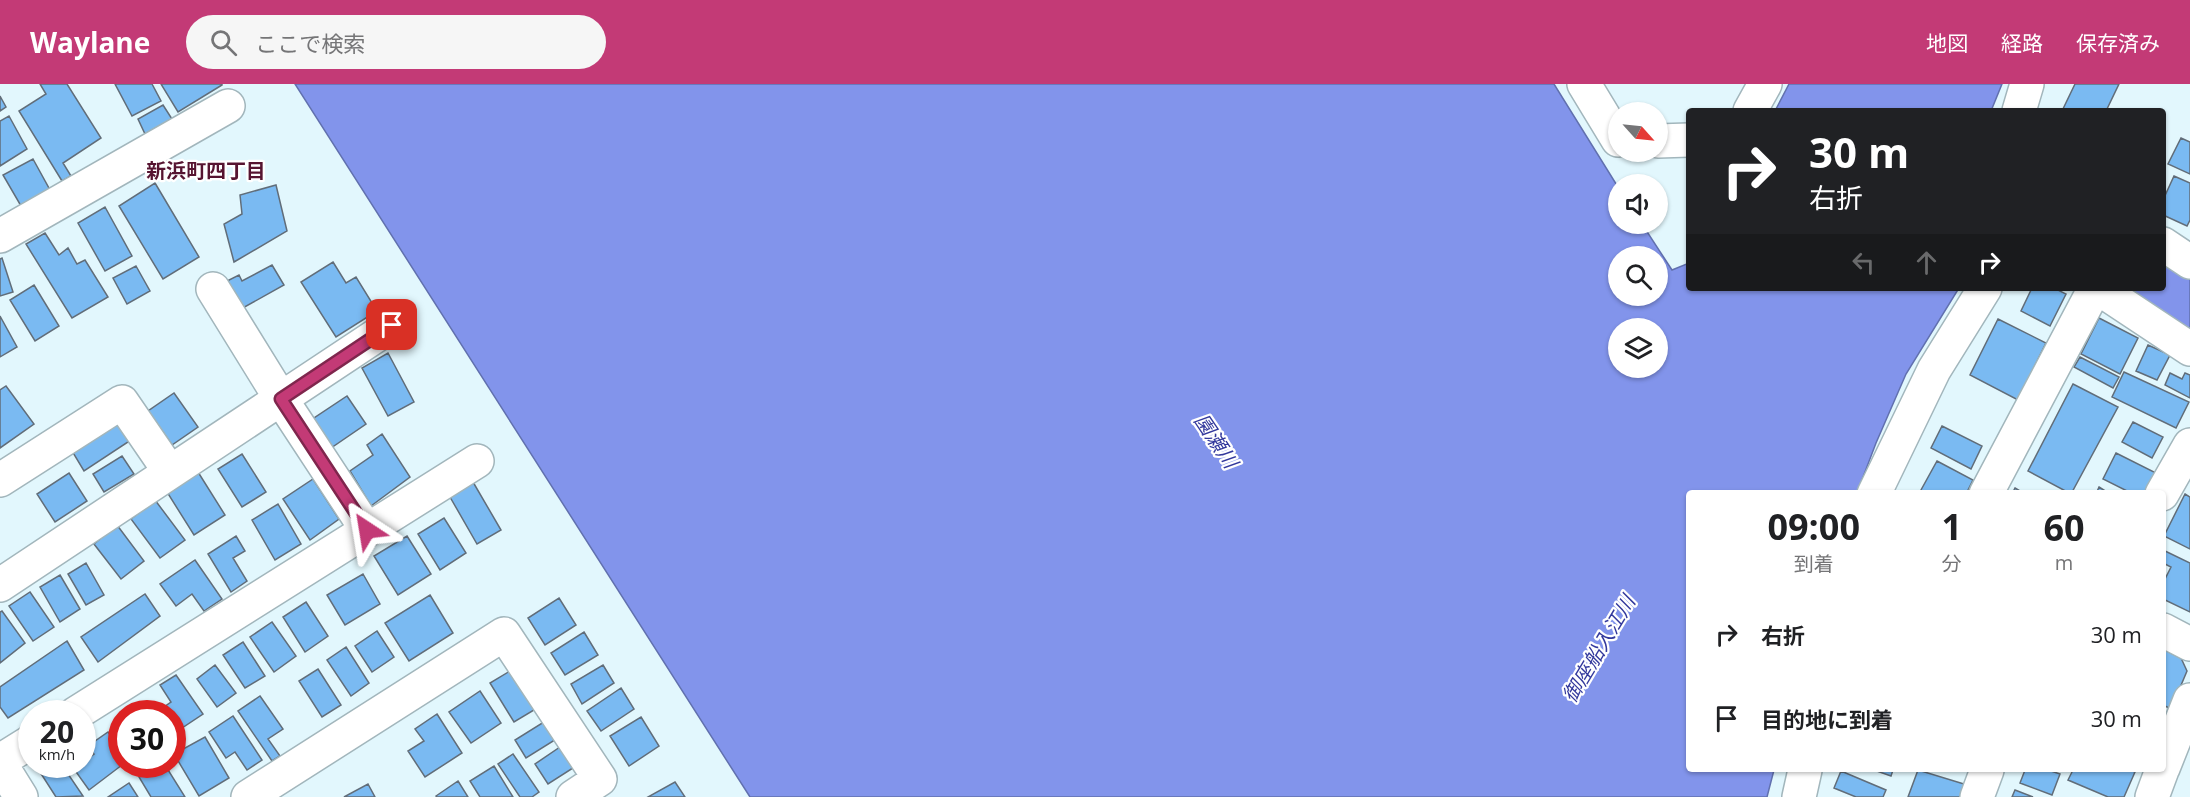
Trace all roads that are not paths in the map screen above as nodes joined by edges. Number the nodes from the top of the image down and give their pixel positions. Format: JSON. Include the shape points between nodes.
{"nodes":[{"id":1,"x":1584,"y":84,"type":"edge"},
{"id":2,"x":1765,"y":84,"type":"edge"},
{"id":3,"x":2027,"y":84,"type":"edge"},
{"id":4,"x":228,"y":106,"type":"dead end"},
{"id":5,"x":1752,"y":108,"type":"edge"},
{"id":6,"x":2020,"y":108,"type":"edge"},
{"id":7,"x":1608,"y":124,"type":"edge"},
{"id":8,"x":1686,"y":140,"type":"edge"},
{"id":9,"x":1668,"y":141,"type":"edge"},
{"id":10,"x":3,"y":228,"type":"edge"},
{"id":11,"x":2166,"y":246,"type":"edge"},
{"id":12,"x":2190,"y":262,"type":"edge"},
{"id":13,"x":213,"y":289,"type":"dead end"},
{"id":14,"x":1983,"y":291,"type":"edge"},
{"id":15,"x":2095,"y":291,"type":"edge"},
{"id":16,"x":2102,"y":291,"type":"edge"},
{"id":17,"x":392,"y":325,"type":"dead end"},
{"id":18,"x":2190,"y":349,"type":"edge"},
{"id":19,"x":281,"y":399,"type":"junction"},
{"id":20,"x":2190,"y":445,"type":"edge"},
{"id":21,"x":477,"y":461,"type":"dead end"},
{"id":22,"x":170,"y":472,"type":"junction"},
{"id":23,"x":0,"y":480,"type":"edge"},
{"id":24,"x":1877,"y":490,"type":"edge"},
{"id":25,"x":1988,"y":490,"type":"edge"},
{"id":26,"x":2164,"y":490,"type":"edge"},
{"id":27,"x":367,"y":530,"type":"junction"},
{"id":28,"x":0,"y":585,"type":"edge"},
{"id":29,"x":2166,"y":632,"type":"edge"},
{"id":30,"x":2190,"y":644,"type":"edge"},
{"id":31,"x":2190,"y":700,"type":"edge"},
{"id":32,"x":96,"y":701,"type":"edge"},
{"id":33,"x":18,"y":750,"type":"edge"},
{"id":34,"x":2166,"y":761,"type":"edge"},
{"id":35,"x":0,"y":762,"type":"edge"},
{"id":36,"x":1805,"y":772,"type":"edge"},
{"id":37,"x":1986,"y":772,"type":"edge"},
{"id":38,"x":2162,"y":772,"type":"edge"},
{"id":39,"x":21,"y":797,"type":"edge"},
{"id":40,"x":248,"y":797,"type":"edge"},
{"id":41,"x":573,"y":797,"type":"edge"},
{"id":42,"x":1799,"y":797,"type":"edge"},
{"id":43,"x":1977,"y":797,"type":"edge"},
{"id":44,"x":2152,"y":797,"type":"edge"}],
"edges":[{"from":1,"to":7,"type":"street"},
{"from":2,"to":5,"type":"street"},
{"from":3,"to":6,"type":"street"},
{"from":4,"to":10,"type":"street"},
{"from":8,"to":9,"type":"street"},
{"from":11,"to":12,"type":"street"},
{"from":13,"to":19,"type":"street"},
{"from":14,"to":24,"type":"street","via":[[1934,370]]},
{"from":15,"to":25,"type":"street"},
{"from":16,"to":18,"type":"street"},
{"from":17,"to":19,"type":"street"},
{"from":19,"to":22,"type":"street"},
{"from":19,"to":27,"type":"street"},
{"from":20,"to":26,"type":"street"},
{"from":21,"to":27,"type":"street"},
{"from":22,"to":23,"type":"street","via":[[122,402]]},
{"from":22,"to":28,"type":"street"},
{"from":27,"to":32,"type":"street"},
{"from":29,"to":30,"type":"street"},
{"from":31,"to":34,"type":"street"},
{"from":33,"to":35,"type":"street"},
{"from":35,"to":39,"type":"street"},
{"from":36,"to":42,"type":"street"},
{"from":37,"to":43,"type":"street"},
{"from":38,"to":44,"type":"street"},
{"from":40,"to":41,"type":"street","via":[[504,634],[600,779]]}]}
